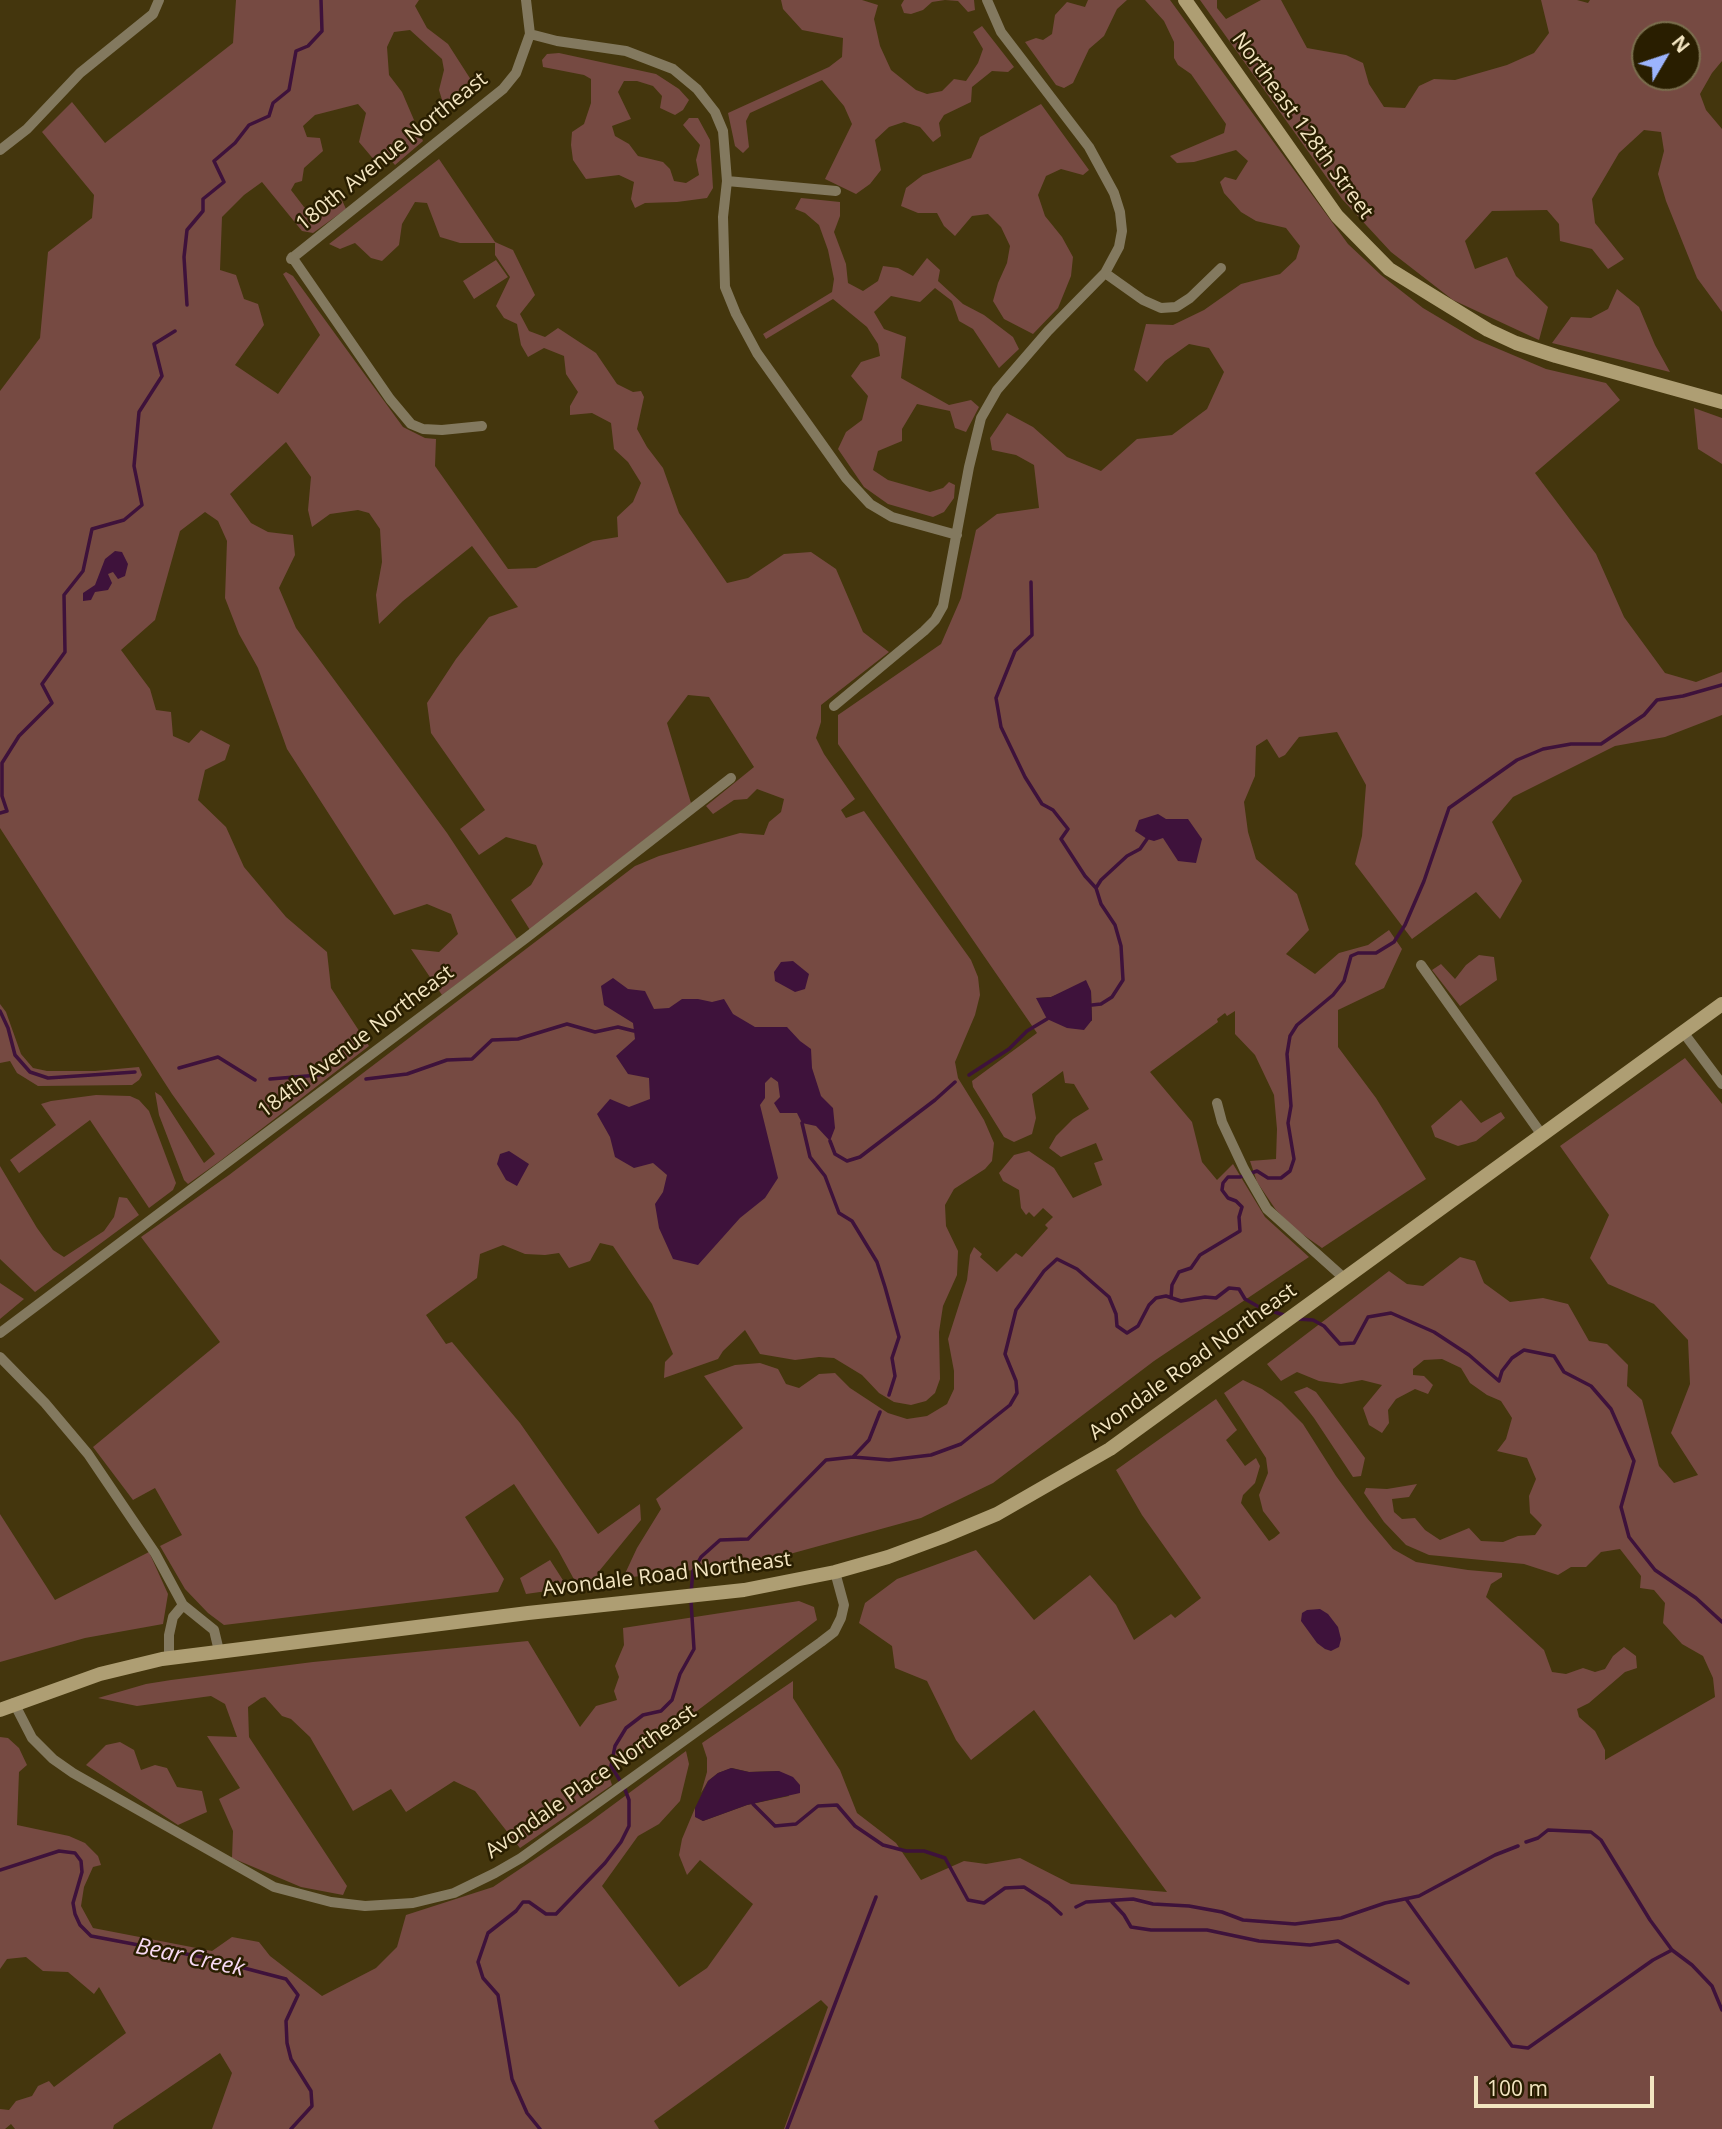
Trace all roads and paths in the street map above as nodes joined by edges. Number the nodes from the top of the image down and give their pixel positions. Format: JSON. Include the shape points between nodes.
{"nodes":[{"id":1,"x":159,"y":0,"type":"edge"},
{"id":2,"x":526,"y":0,"type":"edge"},
{"id":3,"x":986,"y":0,"type":"edge"},
{"id":4,"x":1185,"y":0,"type":"edge"},
{"id":5,"x":530,"y":34,"type":"junction"},
{"id":6,"x":0,"y":150,"type":"edge"},
{"id":7,"x":727,"y":181,"type":"junction"},
{"id":8,"x":836,"y":191,"type":"dead end"},
{"id":9,"x":1221,"y":268,"type":"dead end"},
{"id":10,"x":1105,"y":273,"type":"junction"},
{"id":11,"x":1722,"y":402,"type":"edge"},
{"id":12,"x":482,"y":426,"type":"dead end"},
{"id":13,"x":957,"y":534,"type":"junction"},
{"id":14,"x":834,"y":706,"type":"dead end"},
{"id":15,"x":731,"y":778,"type":"dead end"},
{"id":16,"x":1422,"y":965,"type":"dead end"},
{"id":17,"x":1722,"y":1004,"type":"edge"},
{"id":18,"x":1683,"y":1032,"type":"junction"},
{"id":19,"x":1722,"y":1084,"type":"edge"},
{"id":20,"x":1217,"y":1103,"type":"dead end"},
{"id":21,"x":1542,"y":1135,"type":"junction"},
{"id":22,"x":1344,"y":1279,"type":"junction"},
{"id":23,"x":0,"y":1333,"type":"edge"},
{"id":24,"x":0,"y":1357,"type":"edge"},
{"id":25,"x":835,"y":1572,"type":"junction"},
{"id":26,"x":183,"y":1605,"type":"junction"},
{"id":27,"x":219,"y":1651,"type":"junction"},
{"id":28,"x":169,"y":1658,"type":"junction"},
{"id":29,"x":14,"y":1703,"type":"junction"},
{"id":30,"x":0,"y":1710,"type":"edge"}],
"edges":[{"from":1,"to":6,"type":"street","via":[[153,13],[80,73],[27,129]]},
{"from":2,"to":5,"type":"street"},
{"from":3,"to":10,"type":"street","via":[[1001,32],[1089,147],[1114,193],[1122,231]]},
{"from":4,"to":11,"type":"main road","name":"Northeast 128th Street","via":[[1337,216],[1389,269],[1488,330],[1542,352]]},
{"from":5,"to":7,"type":"street","via":[[626,51],[673,69],[715,112],[723,131]]},
{"from":5,"to":12,"type":"street","name":"180th Avenue Northeast","via":[[516,73],[503,89],[291,258],[411,424],[442,430]]},
{"from":7,"to":8,"type":"street"},
{"from":7,"to":13,"type":"street","via":[[725,287],[757,353],[870,505],[892,517]]},
{"from":9,"to":10,"type":"street","via":[[1176,307],[1143,300]]},
{"from":10,"to":13,"type":"street","via":[[997,390],[981,418]]},
{"from":13,"to":14,"type":"street","via":[[943,606],[934,620]]},
{"from":15,"to":23,"type":"street","name":"184th Avenue Northeast","via":[[527,938]]},
{"from":16,"to":21,"type":"street"},
{"from":17,"to":18,"type":"main road","name":"Avondale Road Northeast"},
{"from":18,"to":19,"type":"street"},
{"from":18,"to":21,"type":"main road","name":"Avondale Road Northeast"},
{"from":20,"to":22,"type":"street","via":[[1222,1122],[1267,1209]]},
{"from":21,"to":22,"type":"main road","name":"Avondale Road Northeast"},
{"from":22,"to":25,"type":"main road","name":"Avondale Road Northeast","via":[[1110,1448],[1034,1494],[942,1537]]},
{"from":24,"to":26,"type":"street","via":[[88,1454],[155,1552]]},
{"from":25,"to":27,"type":"main road","name":"Avondale Road Northeast","via":[[723,1593]]},
{"from":25,"to":29,"type":"street","name":"Avondale Place Northeast","via":[[844,1605],[834,1632],[534,1849],[454,1893],[413,1903],[383,1907],[331,1902],[274,1887],[53,1759],[32,1738]]},
{"from":26,"to":27,"type":"street","via":[[214,1630]]},
{"from":26,"to":28,"type":"street","via":[[173,1617]]},
{"from":27,"to":28,"type":"main road","name":"Avondale Road Northeast"},
{"from":28,"to":29,"type":"main road","name":"Avondale Road Northeast","via":[[100,1674]]},
{"from":29,"to":30,"type":"main road","name":"Avondale Road Northeast"}]}
